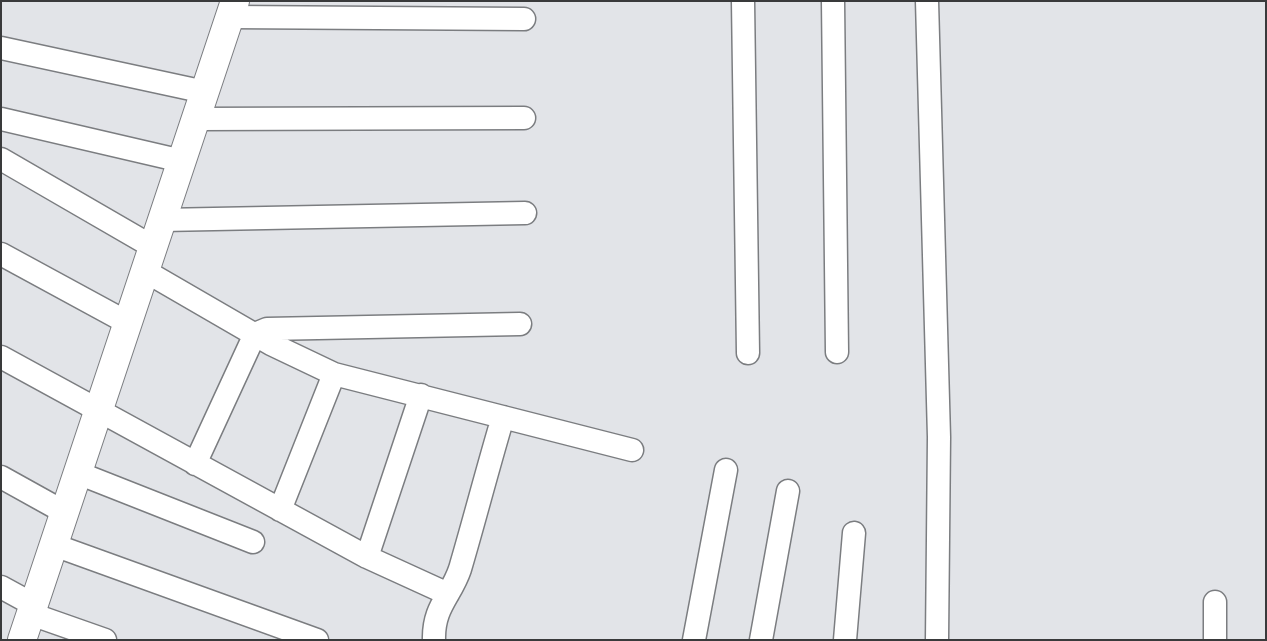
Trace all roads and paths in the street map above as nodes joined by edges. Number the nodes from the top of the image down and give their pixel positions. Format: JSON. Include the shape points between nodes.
{"nodes":[{"id":1,"x":743,"y":1,"type":"edge"},
{"id":2,"x":833,"y":1,"type":"edge"},
{"id":3,"x":927,"y":1,"type":"edge"},
{"id":4,"x":233,"y":9,"type":"edge"},
{"id":5,"x":524,"y":19,"type":"dead end"},
{"id":6,"x":1,"y":48,"type":"edge"},
{"id":7,"x":205,"y":92,"type":"junction"},
{"id":8,"x":524,"y":118,"type":"dead end"},
{"id":9,"x":1,"y":120,"type":"edge"},
{"id":10,"x":196,"y":120,"type":"junction"},
{"id":11,"x":1,"y":159,"type":"edge"},
{"id":12,"x":182,"y":162,"type":"junction"},
{"id":13,"x":525,"y":213,"type":"dead end"},
{"id":14,"x":162,"y":220,"type":"junction"},
{"id":15,"x":1,"y":254,"type":"edge"},
{"id":16,"x":149,"y":259,"type":"junction"},
{"id":17,"x":128,"y":323,"type":"junction"},
{"id":18,"x":520,"y":324,"type":"dead end"},
{"id":19,"x":255,"y":334,"type":"junction"},
{"id":20,"x":837,"y":352,"type":"dead end"},
{"id":21,"x":748,"y":353,"type":"dead end"},
{"id":22,"x":1,"y":357,"type":"edge"},
{"id":23,"x":334,"y":374,"type":"junction"},
{"id":24,"x":421,"y":396,"type":"junction"},
{"id":25,"x":98,"y":412,"type":"junction"},
{"id":26,"x":502,"y":417,"type":"junction"},
{"id":27,"x":632,"y":450,"type":"dead end"},
{"id":28,"x":195,"y":464,"type":"junction"},
{"id":29,"x":726,"y":470,"type":"dead end"},
{"id":30,"x":78,"y":473,"type":"junction"},
{"id":31,"x":1,"y":477,"type":"edge"},
{"id":32,"x":788,"y":491,"type":"dead end"},
{"id":33,"x":280,"y":510,"type":"junction"},
{"id":34,"x":64,"y":512,"type":"junction"},
{"id":35,"x":854,"y":533,"type":"dead end"},
{"id":36,"x":253,"y":542,"type":"dead end"},
{"id":37,"x":54,"y":545,"type":"junction"},
{"id":38,"x":367,"y":557,"type":"junction"},
{"id":39,"x":1,"y":587,"type":"edge"},
{"id":40,"x":448,"y":594,"type":"junction"},
{"id":41,"x":1215,"y":602,"type":"dead end"},
{"id":42,"x":32,"y":610,"type":"junction"},
{"id":43,"x":22,"y":640,"type":"edge"},
{"id":44,"x":105,"y":640,"type":"edge"},
{"id":45,"x":317,"y":640,"type":"edge"},
{"id":46,"x":434,"y":640,"type":"edge"},
{"id":47,"x":694,"y":640,"type":"edge"},
{"id":48,"x":761,"y":640,"type":"edge"},
{"id":49,"x":845,"y":640,"type":"edge"},
{"id":50,"x":937,"y":640,"type":"edge"},
{"id":51,"x":1215,"y":640,"type":"edge"}],
"edges":[{"from":1,"to":21,"type":"street"},
{"from":2,"to":20,"type":"street"},
{"from":3,"to":50,"type":"street","via":[[939,437]]},
{"from":4,"to":5,"type":"street"},
{"from":4,"to":7,"type":"street"},
{"from":6,"to":7,"type":"street"},
{"from":7,"to":10,"type":"street"},
{"from":8,"to":10,"type":"street"},
{"from":9,"to":12,"type":"street"},
{"from":10,"to":12,"type":"street"},
{"from":11,"to":16,"type":"street"},
{"from":12,"to":14,"type":"street"},
{"from":13,"to":14,"type":"street"},
{"from":14,"to":16,"type":"street"},
{"from":15,"to":17,"type":"street"},
{"from":16,"to":17,"type":"street"},
{"from":16,"to":19,"type":"street"},
{"from":17,"to":25,"type":"street"},
{"from":18,"to":19,"type":"street","via":[[267,329]]},
{"from":19,"to":23,"type":"street"},
{"from":19,"to":28,"type":"street"},
{"from":22,"to":25,"type":"street"},
{"from":23,"to":24,"type":"street"},
{"from":23,"to":33,"type":"street"},
{"from":24,"to":26,"type":"street"},
{"from":24,"to":38,"type":"street"},
{"from":25,"to":28,"type":"street"},
{"from":25,"to":30,"type":"street"},
{"from":26,"to":27,"type":"street"},
{"from":26,"to":40,"type":"street","via":[[459,571]]},
{"from":28,"to":33,"type":"street"},
{"from":29,"to":47,"type":"street"},
{"from":30,"to":34,"type":"street"},
{"from":30,"to":36,"type":"street"},
{"from":31,"to":34,"type":"street"},
{"from":32,"to":48,"type":"street"},
{"from":33,"to":38,"type":"street"},
{"from":34,"to":37,"type":"street"},
{"from":35,"to":49,"type":"street"},
{"from":37,"to":42,"type":"street"},
{"from":37,"to":45,"type":"street"},
{"from":38,"to":40,"type":"street"},
{"from":39,"to":42,"type":"street"},
{"from":40,"to":46,"type":"street","via":[[438,612]]},
{"from":41,"to":51,"type":"street"},
{"from":42,"to":43,"type":"street"},
{"from":42,"to":44,"type":"street"}]}
